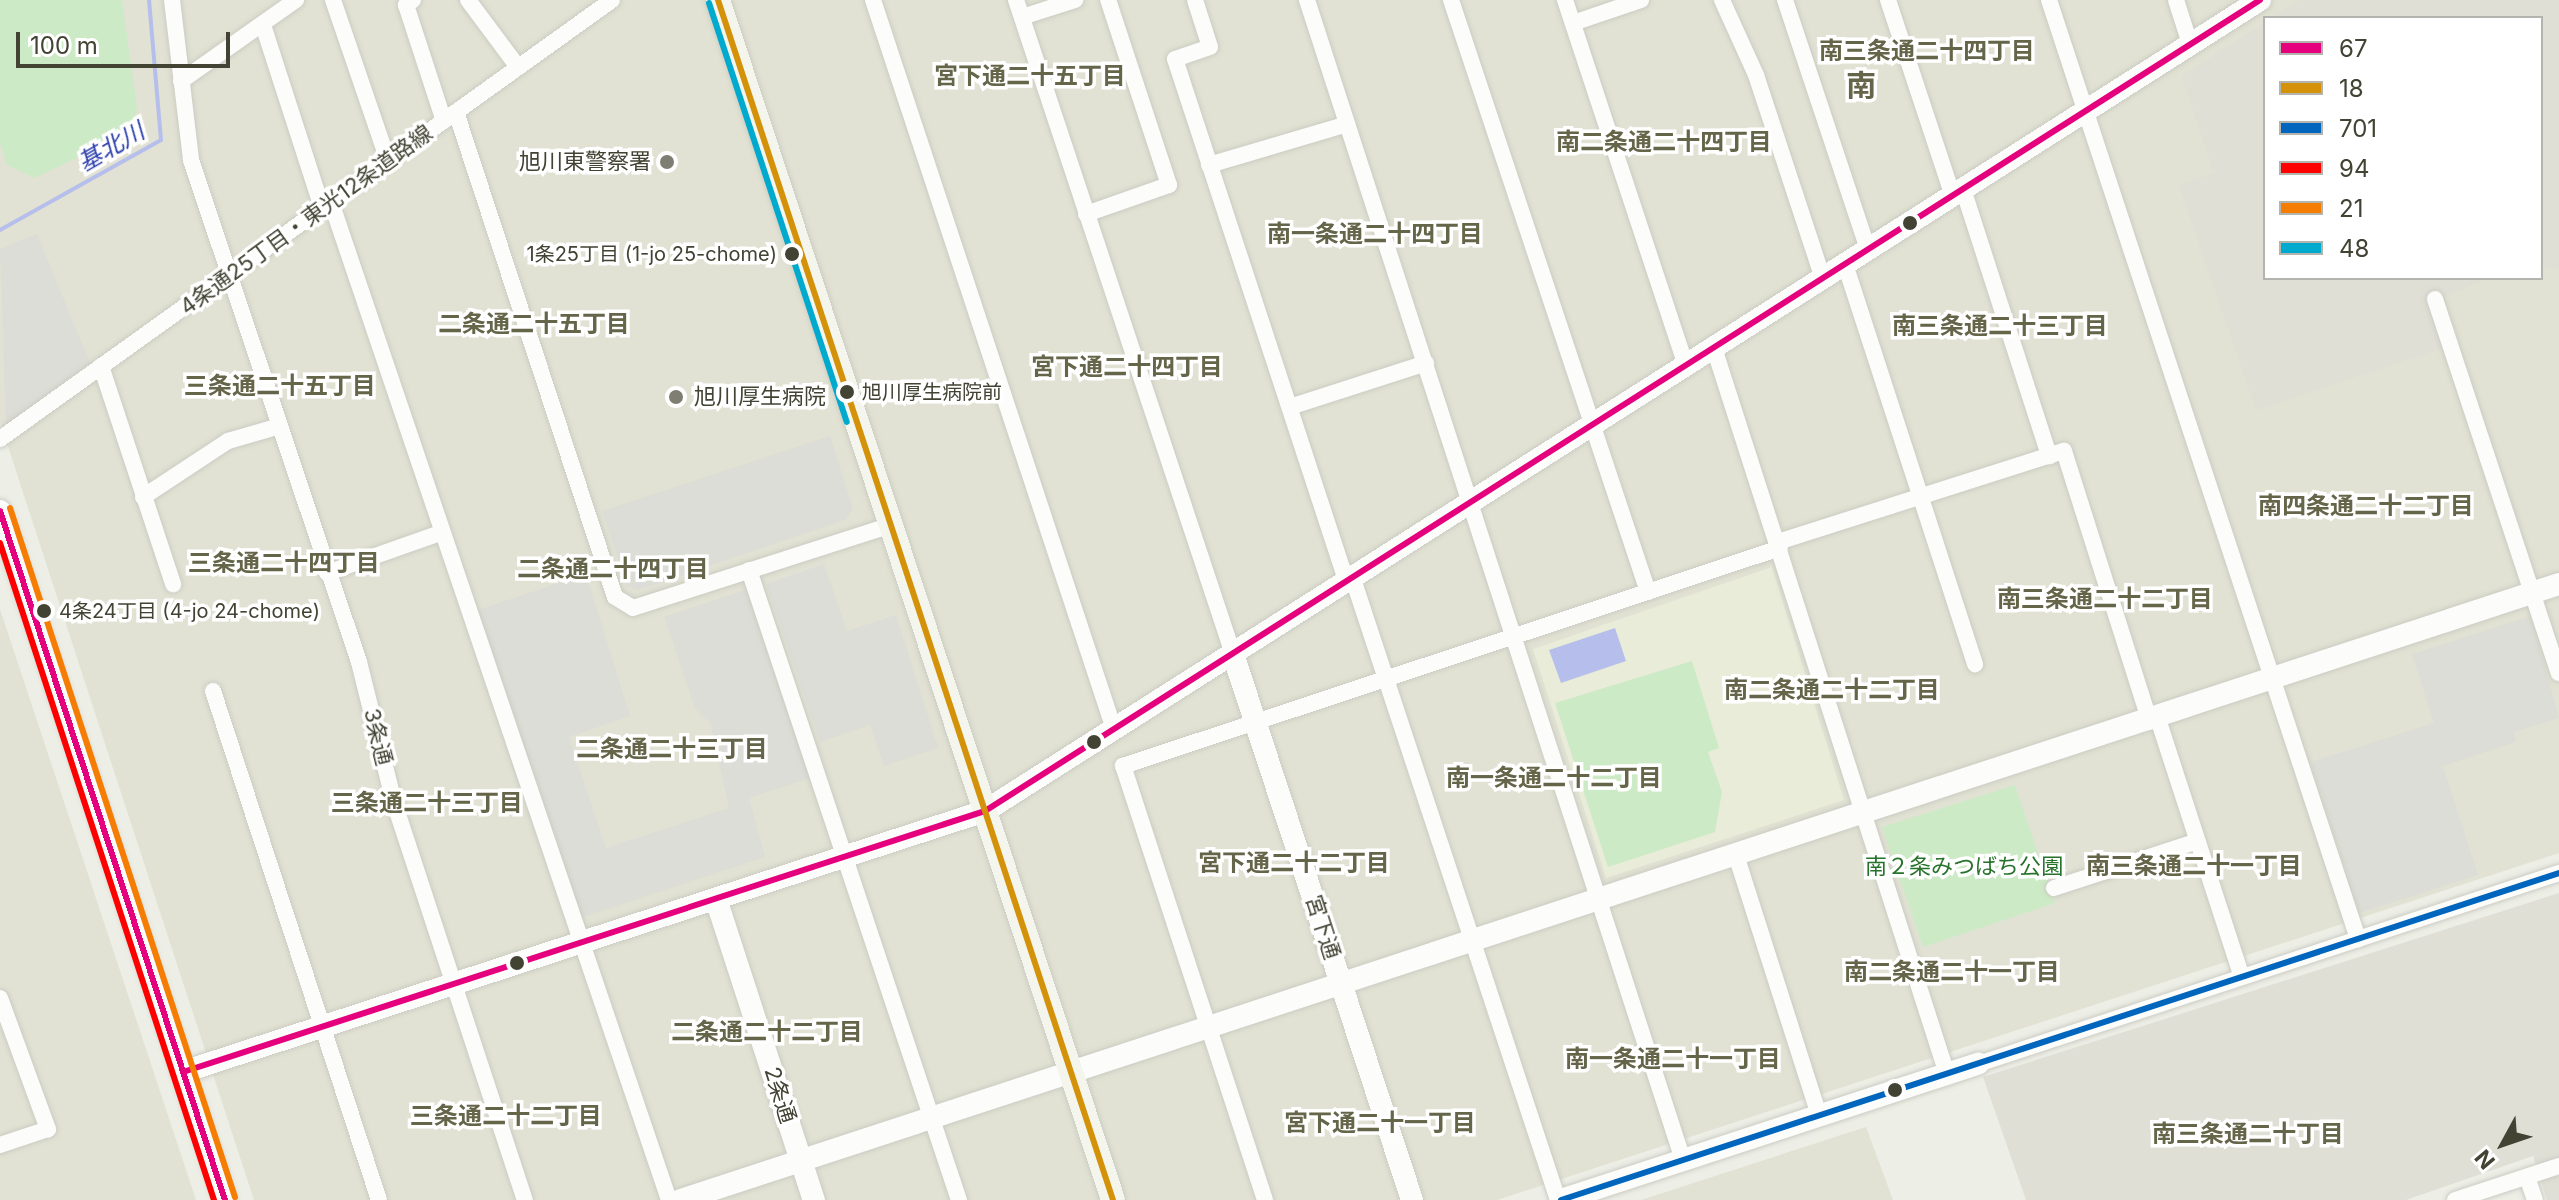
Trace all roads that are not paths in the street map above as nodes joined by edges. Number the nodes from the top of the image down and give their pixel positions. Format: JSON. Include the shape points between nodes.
{"nodes":[{"id":1,"x":172,"y":0,"type":"edge"},
{"id":2,"x":296,"y":0,"type":"edge"},
{"id":3,"x":333,"y":0,"type":"edge"},
{"id":4,"x":413,"y":0,"type":"edge"},
{"id":5,"x":468,"y":0,"type":"edge"},
{"id":6,"x":718,"y":0,"type":"edge"},
{"id":7,"x":873,"y":0,"type":"edge"},
{"id":8,"x":1016,"y":0,"type":"edge"},
{"id":9,"x":1075,"y":0,"type":"edge"},
{"id":10,"x":1108,"y":0,"type":"edge"},
{"id":11,"x":1195,"y":0,"type":"edge"},
{"id":12,"x":1307,"y":0,"type":"edge"},
{"id":13,"x":1451,"y":0,"type":"edge"},
{"id":14,"x":1565,"y":0,"type":"edge"},
{"id":15,"x":1641,"y":0,"type":"edge"},
{"id":16,"x":1722,"y":0,"type":"edge"},
{"id":17,"x":1785,"y":0,"type":"edge"},
{"id":18,"x":1888,"y":0,"type":"edge"},
{"id":19,"x":2049,"y":0,"type":"edge"},
{"id":20,"x":2176,"y":0,"type":"edge"},
{"id":21,"x":2260,"y":0,"type":"edge"},
{"id":22,"x":610,"y":1,"type":"edge"},
{"id":23,"x":1022,"y":17,"type":"junction"},
{"id":24,"x":1573,"y":23,"type":"junction"},
{"id":25,"x":263,"y":25,"type":"junction"},
{"id":26,"x":2190,"y":44,"type":"junction"},
{"id":27,"x":518,"y":67,"type":"junction"},
{"id":28,"x":181,"y":81,"type":"junction"},
{"id":29,"x":2086,"y":111,"type":"junction"},
{"id":30,"x":450,"y":116,"type":"junction"},
{"id":31,"x":1347,"y":124,"type":"junction"},
{"id":32,"x":388,"y":161,"type":"junction"},
{"id":33,"x":1209,"y":165,"type":"junction"},
{"id":34,"x":1958,"y":192,"type":"junction"},
{"id":35,"x":327,"y":205,"type":"junction"},
{"id":36,"x":1086,"y":214,"type":"junction"},
{"id":37,"x":1868,"y":250,"type":"junction"},
{"id":38,"x":1845,"y":264,"type":"junction"},
{"id":39,"x":230,"y":274,"type":"junction"},
{"id":40,"x":1823,"y":279,"type":"junction"},
{"id":41,"x":2435,"y":299,"type":"dead end"},
{"id":42,"x":1714,"y":348,"type":"junction"},
{"id":43,"x":1426,"y":363,"type":"junction"},
{"id":44,"x":101,"y":366,"type":"junction"},
{"id":45,"x":1686,"y":366,"type":"junction"},
{"id":46,"x":1290,"y":407,"type":"junction"},
{"id":47,"x":280,"y":426,"type":"junction"},
{"id":48,"x":1591,"y":427,"type":"junction"},
{"id":49,"x":0,"y":439,"type":"edge"},
{"id":50,"x":2049,"y":456,"type":"junction"},
{"id":51,"x":143,"y":497,"type":"junction"},
{"id":52,"x":1921,"y":497,"type":"junction"},
{"id":53,"x":1472,"y":503,"type":"junction"},
{"id":54,"x":0,"y":511,"type":"edge"},
{"id":55,"x":891,"y":525,"type":"junction"},
{"id":56,"x":440,"y":533,"type":"junction"},
{"id":57,"x":5,"y":544,"type":"edge"},
{"id":58,"x":1779,"y":545,"type":"junction"},
{"id":59,"x":749,"y":570,"type":"junction"},
{"id":60,"x":327,"y":573,"type":"junction"},
{"id":61,"x":1350,"y":581,"type":"junction"},
{"id":62,"x":173,"y":584,"type":"dead end"},
{"id":63,"x":2559,"y":584,"type":"edge"},
{"id":64,"x":1648,"y":592,"type":"junction"},
{"id":65,"x":2534,"y":592,"type":"junction"},
{"id":66,"x":1512,"y":638,"type":"junction"},
{"id":67,"x":1233,"y":654,"type":"junction"},
{"id":68,"x":1975,"y":664,"type":"dead end"},
{"id":69,"x":2559,"y":673,"type":"edge"},
{"id":70,"x":1387,"y":679,"type":"junction"},
{"id":71,"x":2273,"y":680,"type":"junction"},
{"id":72,"x":213,"y":691,"type":"dead end"},
{"id":73,"x":2154,"y":720,"type":"junction"},
{"id":74,"x":1255,"y":721,"type":"junction"},
{"id":75,"x":1114,"y":729,"type":"junction"},
{"id":76,"x":985,"y":811,"type":"junction"},
{"id":77,"x":1866,"y":812,"type":"junction"},
{"id":78,"x":2198,"y":841,"type":"junction"},
{"id":79,"x":1735,"y":852,"type":"junction"},
{"id":80,"x":846,"y":855,"type":"junction"},
{"id":81,"x":2559,"y":873,"type":"edge"},
{"id":82,"x":2054,"y":888,"type":"dead end"},
{"id":83,"x":1597,"y":897,"type":"junction"},
{"id":84,"x":716,"y":899,"type":"junction"},
{"id":85,"x":1470,"y":939,"type":"junction"},
{"id":86,"x":2358,"y":939,"type":"junction"},
{"id":87,"x":584,"y":942,"type":"junction"},
{"id":88,"x":2242,"y":977,"type":"junction"},
{"id":89,"x":1341,"y":982,"type":"junction"},
{"id":90,"x":454,"y":984,"type":"junction"},
{"id":91,"x":0,"y":998,"type":"edge"},
{"id":92,"x":1209,"y":1026,"type":"junction"},
{"id":93,"x":322,"y":1027,"type":"junction"},
{"id":94,"x":1978,"y":1064,"type":"joint"},
{"id":95,"x":183,"y":1072,"type":"junction"},
{"id":96,"x":1071,"y":1072,"type":"junction"},
{"id":97,"x":1947,"y":1074,"type":"junction"},
{"id":98,"x":1819,"y":1116,"type":"junction"},
{"id":99,"x":932,"y":1117,"type":"junction"},
{"id":100,"x":0,"y":1145,"type":"edge"},
{"id":101,"x":802,"y":1160,"type":"junction"},
{"id":102,"x":1683,"y":1160,"type":"junction"},
{"id":103,"x":2559,"y":1166,"type":"edge"},
{"id":104,"x":2527,"y":1177,"type":"junction"},
{"id":105,"x":225,"y":1200,"type":"edge"},
{"id":106,"x":379,"y":1200,"type":"edge"},
{"id":107,"x":525,"y":1200,"type":"edge"},
{"id":108,"x":669,"y":1200,"type":"edge"},
{"id":109,"x":681,"y":1200,"type":"edge"},
{"id":110,"x":814,"y":1200,"type":"edge"},
{"id":111,"x":959,"y":1200,"type":"edge"},
{"id":112,"x":1113,"y":1200,"type":"edge"},
{"id":113,"x":1265,"y":1200,"type":"edge"},
{"id":114,"x":1412,"y":1200,"type":"edge"},
{"id":115,"x":1559,"y":1200,"type":"edge"},
{"id":116,"x":2455,"y":1200,"type":"edge"},
{"id":117,"x":2535,"y":1200,"type":"edge"}],
"edges":[{"from":1,"to":28,"type":"street","name":"3条通"},
{"from":2,"to":25,"type":"street"},
{"from":3,"to":32,"type":"street"},
{"from":4,"to":30,"type":"street","via":[[406,5]]},
{"from":5,"to":27,"type":"street"},
{"from":6,"to":55,"type":"main road"},
{"from":7,"to":75,"type":"street"},
{"from":8,"to":23,"type":"street"},
{"from":9,"to":23,"type":"street"},
{"from":10,"to":36,"type":"street","via":[[1169,185]]},
{"from":11,"to":33,"type":"street","via":[[1210,47],[1175,59]]},
{"from":12,"to":31,"type":"street"},
{"from":13,"to":48,"type":"street"},
{"from":14,"to":24,"type":"street"},
{"from":15,"to":24,"type":"street"},
{"from":16,"to":40,"type":"street","via":[[1756,75]]},
{"from":17,"to":37,"type":"street"},
{"from":18,"to":34,"type":"street"},
{"from":19,"to":29,"type":"street"},
{"from":20,"to":26,"type":"street"},
{"from":21,"to":26,"type":"street"},
{"from":22,"to":27,"type":"street","name":"4条通25丁目・東光12条道路線"},
{"from":23,"to":36,"type":"street"},
{"from":24,"to":45,"type":"street"},
{"from":25,"to":28,"type":"street"},
{"from":25,"to":35,"type":"street"},
{"from":26,"to":29,"type":"street"},
{"from":27,"to":30,"type":"street","name":"4条通25丁目・東光12条道路線"},
{"from":28,"to":39,"type":"street","name":"3条通","via":[[191,160]]},
{"from":29,"to":34,"type":"street"},
{"from":29,"to":71,"type":"street"},
{"from":30,"to":32,"type":"street","name":"4条通25丁目・東光12条道路線"},
{"from":30,"to":59,"type":"street","via":[[615,597],[633,608]]},
{"from":31,"to":33,"type":"street"},
{"from":31,"to":43,"type":"street"},
{"from":32,"to":35,"type":"street","name":"4条通25丁目・東光12条道路線"},
{"from":33,"to":46,"type":"street"},
{"from":34,"to":37,"type":"street"},
{"from":34,"to":50,"type":"street"},
{"from":35,"to":39,"type":"street","name":"4条通25丁目・東光12条道路線"},
{"from":35,"to":56,"type":"street"},
{"from":36,"to":67,"type":"street"},
{"from":37,"to":38,"type":"street"},
{"from":38,"to":40,"type":"street"},
{"from":38,"to":52,"type":"street"},
{"from":39,"to":44,"type":"street","name":"4条通25丁目・東光12条道路線"},
{"from":39,"to":47,"type":"street","name":"3条通"},
{"from":40,"to":42,"type":"street"},
{"from":41,"to":65,"type":"street"},
{"from":42,"to":45,"type":"street"},
{"from":42,"to":58,"type":"street"},
{"from":43,"to":46,"type":"street"},
{"from":43,"to":53,"type":"street"},
{"from":44,"to":49,"type":"street","name":"4条通25丁目・東光12条道路線"},
{"from":44,"to":51,"type":"street"},
{"from":45,"to":48,"type":"street"},
{"from":46,"to":61,"type":"street"},
{"from":47,"to":51,"type":"street","via":[[228,441]]},
{"from":47,"to":60,"type":"street","name":"3条通"},
{"from":48,"to":53,"type":"street"},
{"from":48,"to":64,"type":"street"},
{"from":50,"to":52,"type":"street"},
{"from":50,"to":73,"type":"street","via":[[2064,451]]},
{"from":51,"to":62,"type":"street"},
{"from":52,"to":58,"type":"street"},
{"from":52,"to":68,"type":"street"},
{"from":53,"to":61,"type":"street"},
{"from":53,"to":66,"type":"street"},
{"from":54,"to":57,"type":"street"},
{"from":55,"to":59,"type":"street"},
{"from":55,"to":76,"type":"main road"},
{"from":56,"to":60,"type":"street"},
{"from":56,"to":87,"type":"street","via":[[456,557]]},
{"from":57,"to":95,"type":"street"},
{"from":58,"to":64,"type":"street"},
{"from":58,"to":77,"type":"street"},
{"from":59,"to":80,"type":"street"},
{"from":60,"to":90,"type":"street","name":"3条通"},
{"from":61,"to":67,"type":"street"},
{"from":61,"to":70,"type":"street"},
{"from":63,"to":65,"type":"street"},
{"from":64,"to":66,"type":"street"},
{"from":65,"to":69,"type":"street"},
{"from":65,"to":71,"type":"street"},
{"from":66,"to":70,"type":"street"},
{"from":66,"to":83,"type":"street"},
{"from":67,"to":74,"type":"street","name":"宮下通"},
{"from":67,"to":75,"type":"street"},
{"from":70,"to":74,"type":"street"},
{"from":70,"to":85,"type":"street"},
{"from":71,"to":73,"type":"street"},
{"from":71,"to":86,"type":"street"},
{"from":72,"to":93,"type":"street"},
{"from":73,"to":77,"type":"street"},
{"from":73,"to":78,"type":"street"},
{"from":74,"to":89,"type":"street","name":"宮下通"},
{"from":74,"to":92,"type":"street","via":[[1123,766]]},
{"from":75,"to":76,"type":"street"},
{"from":76,"to":80,"type":"street"},
{"from":76,"to":96,"type":"main road"},
{"from":77,"to":79,"type":"street"},
{"from":77,"to":97,"type":"street"},
{"from":78,"to":82,"type":"street"},
{"from":78,"to":88,"type":"street"},
{"from":79,"to":83,"type":"street"},
{"from":79,"to":98,"type":"street"},
{"from":80,"to":84,"type":"street"},
{"from":80,"to":99,"type":"street"},
{"from":81,"to":86,"type":"street"},
{"from":83,"to":85,"type":"street"},
{"from":83,"to":102,"type":"street"},
{"from":84,"to":87,"type":"street"},
{"from":84,"to":101,"type":"street","name":"2条通"},
{"from":85,"to":89,"type":"street"},
{"from":85,"to":115,"type":"street"},
{"from":86,"to":88,"type":"street"},
{"from":87,"to":90,"type":"street"},
{"from":87,"to":108,"type":"street"},
{"from":88,"to":94,"type":"street"},
{"from":89,"to":92,"type":"street"},
{"from":89,"to":114,"type":"street","name":"宮下通"},
{"from":90,"to":93,"type":"street"},
{"from":90,"to":107,"type":"street","name":"3条通"},
{"from":91,"to":100,"type":"street","via":[[48,1129]]},
{"from":92,"to":96,"type":"street"},
{"from":92,"to":113,"type":"street"},
{"from":93,"to":95,"type":"street"},
{"from":93,"to":106,"type":"street"},
{"from":94,"to":97,"type":"street"},
{"from":95,"to":105,"type":"street"},
{"from":96,"to":99,"type":"street"},
{"from":96,"to":112,"type":"main road"},
{"from":97,"to":98,"type":"street"},
{"from":98,"to":102,"type":"street"},
{"from":99,"to":101,"type":"street"},
{"from":99,"to":111,"type":"street"},
{"from":101,"to":109,"type":"street"},
{"from":101,"to":110,"type":"street","name":"2条通"},
{"from":102,"to":115,"type":"street"},
{"from":103,"to":104,"type":"street"},
{"from":104,"to":116,"type":"street"},
{"from":104,"to":117,"type":"street"}]}
